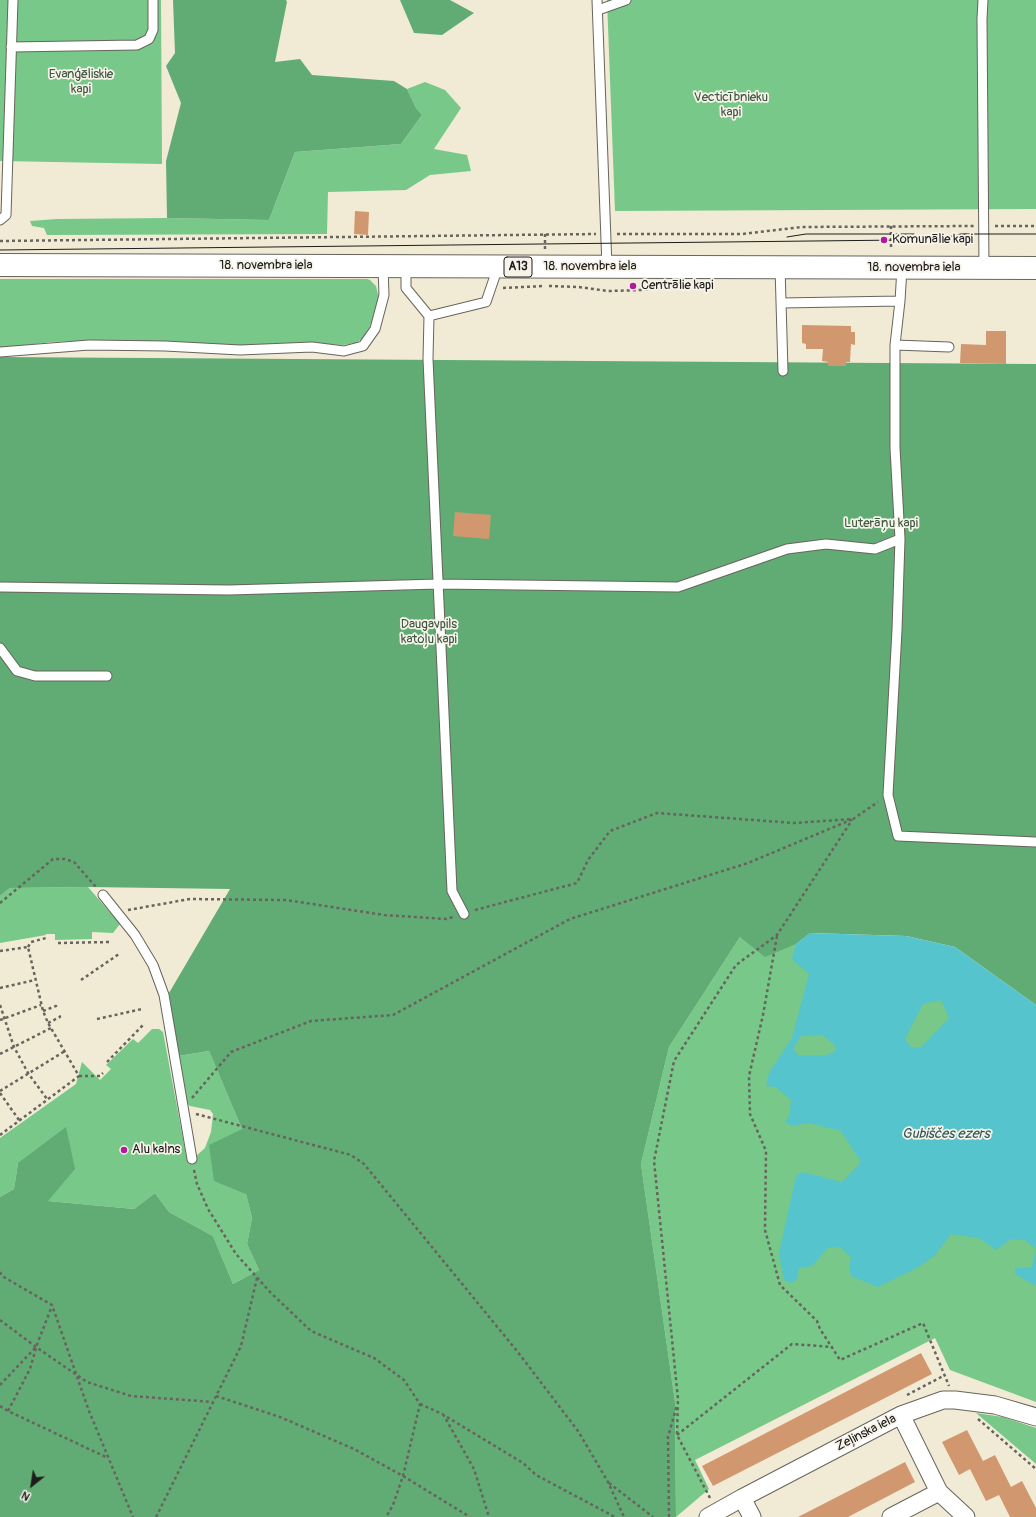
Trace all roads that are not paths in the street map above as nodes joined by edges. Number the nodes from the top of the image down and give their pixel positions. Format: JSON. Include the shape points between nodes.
{"nodes":[{"id":1,"x":12,"y":0,"type":"edge"},
{"id":2,"x":153,"y":0,"type":"edge"},
{"id":3,"x":597,"y":0,"type":"edge"},
{"id":4,"x":626,"y":0,"type":"edge"},
{"id":5,"x":983,"y":0,"type":"edge"},
{"id":6,"x":598,"y":10,"type":"junction"},
{"id":7,"x":11,"y":47,"type":"junction"},
{"id":8,"x":0,"y":220,"type":"edge"},
{"id":9,"x":0,"y":265,"type":"edge"},
{"id":10,"x":406,"y":266,"type":"junction"},
{"id":11,"x":383,"y":267,"type":"junction"},
{"id":12,"x":498,"y":267,"type":"junction"},
{"id":13,"x":607,"y":267,"type":"junction"},
{"id":14,"x":780,"y":267,"type":"junction"},
{"id":15,"x":902,"y":268,"type":"junction"},
{"id":16,"x":984,"y":268,"type":"junction"},
{"id":17,"x":1036,"y":268,"type":"edge"},
{"id":18,"x":900,"y":301,"type":"junction"},
{"id":19,"x":781,"y":303,"type":"junction"},
{"id":20,"x":429,"y":316,"type":"junction"},
{"id":21,"x":895,"y":345,"type":"junction"},
{"id":22,"x":948,"y":347,"type":"dead end"},
{"id":23,"x":0,"y":352,"type":"edge"},
{"id":24,"x":783,"y":371,"type":"dead end"},
{"id":25,"x":900,"y":539,"type":"junction"},
{"id":26,"x":438,"y":584,"type":"junction"},
{"id":27,"x":0,"y":587,"type":"edge"},
{"id":28,"x":0,"y":648,"type":"edge"},
{"id":29,"x":107,"y":676,"type":"dead end"},
{"id":30,"x":1036,"y":842,"type":"edge"},
{"id":31,"x":103,"y":895,"type":"road end"},
{"id":32,"x":464,"y":914,"type":"road end"},
{"id":33,"x":192,"y":1159,"type":"road end"},
{"id":34,"x":901,"y":1415,"type":"junction"},
{"id":35,"x":1036,"y":1417,"type":"edge"},
{"id":36,"x":939,"y":1492,"type":"junction"},
{"id":37,"x":742,"y":1498,"type":"junction"},
{"id":38,"x":712,"y":1514,"type":"edge"},
{"id":39,"x":752,"y":1517,"type":"edge"},
{"id":40,"x":891,"y":1517,"type":"edge"},
{"id":41,"x":966,"y":1517,"type":"edge"}],
"edges":[{"from":1,"to":7,"type":"lane"},
{"from":2,"to":7,"type":"lane","via":[[153,30],[149,39],[137,45]]},
{"from":3,"to":6,"type":"lane"},
{"from":4,"to":6,"type":"lane"},
{"from":5,"to":16,"type":"lane"},
{"from":6,"to":13,"type":"lane"},
{"from":7,"to":8,"type":"lane","via":[[6,215]]},
{"from":9,"to":11,"type":"main road","name":"18. novembra iela","number":"A13"},
{"from":10,"to":11,"type":"main road","name":"18. novembra iela","number":"A13"},
{"from":10,"to":12,"type":"main road","name":"18. novembra iela","number":"A13"},
{"from":10,"to":20,"type":"lane","via":[[406,288]]},
{"from":11,"to":23,"type":"lane","via":[[384,295],[375,329],[363,346],[344,351],[312,347],[240,350],[89,345]]},
{"from":12,"to":13,"type":"main road","name":"18. novembra iela","number":"A13"},
{"from":12,"to":20,"type":"lane","via":[[486,302]]},
{"from":13,"to":14,"type":"main road","name":"18. novembra iela","number":"A13"},
{"from":14,"to":15,"type":"main road","name":"18. novembra iela","number":"A13"},
{"from":14,"to":19,"type":"lane"},
{"from":15,"to":16,"type":"main road","name":"18. novembra iela","number":"A13"},
{"from":15,"to":18,"type":"lane"},
{"from":16,"to":17,"type":"main road","name":"18. novembra iela","number":"A13"},
{"from":18,"to":19,"type":"lane"},
{"from":18,"to":21,"type":"lane"},
{"from":19,"to":24,"type":"lane"},
{"from":20,"to":26,"type":"lane","via":[[428,359]]},
{"from":21,"to":22,"type":"lane"},
{"from":21,"to":25,"type":"lane","via":[[895,448]]},
{"from":25,"to":26,"type":"lane","via":[[875,549],[826,544],[787,549],[678,587]]},
{"from":25,"to":30,"type":"lane","via":[[888,795],[898,836]]},
{"from":26,"to":27,"type":"lane","via":[[229,590]]},
{"from":26,"to":32,"type":"lane","via":[[452,891]]},
{"from":28,"to":29,"type":"lane","via":[[17,671],[35,676]]},
{"from":31,"to":33,"type":"lane","via":[[135,935],[153,965],[164,995]]},
{"from":34,"to":35,"type":"street","name":"Zeļinska iela","via":[[943,1400],[955,1400],[995,1405]]},
{"from":34,"to":36,"type":"street"},
{"from":34,"to":37,"type":"street","name":"Zeļinska iela"},
{"from":36,"to":40,"type":"street"},
{"from":36,"to":41,"type":"street"},
{"from":37,"to":38,"type":"street","name":"Zeļinska iela"},
{"from":37,"to":39,"type":"street"}]}
